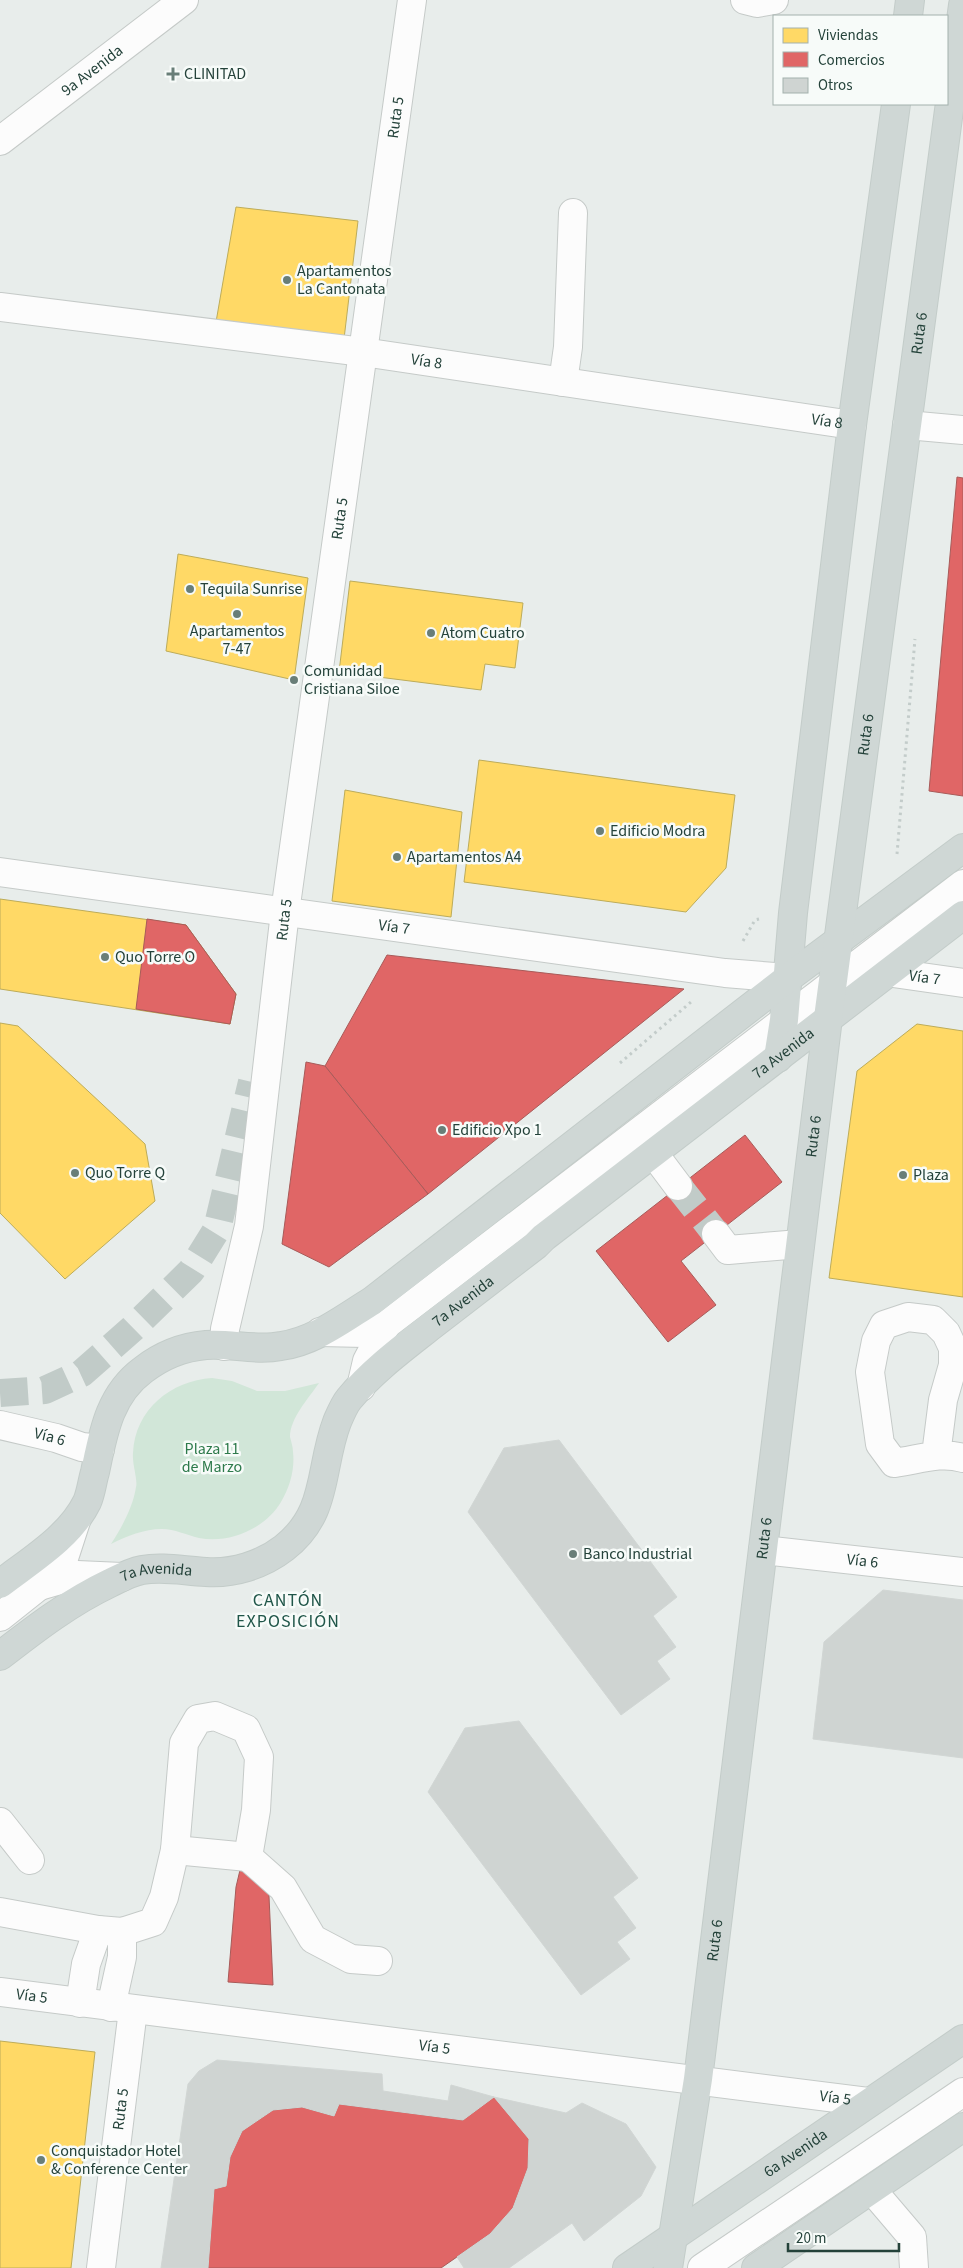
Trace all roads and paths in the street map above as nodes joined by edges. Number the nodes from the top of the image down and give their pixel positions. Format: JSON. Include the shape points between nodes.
{"nodes":[{"id":1,"x":184,"y":0,"type":"edge"},
{"id":2,"x":412,"y":0,"type":"edge"},
{"id":3,"x":745,"y":0,"type":"edge"},
{"id":4,"x":774,"y":0,"type":"edge"},
{"id":5,"x":910,"y":0,"type":"edge"},
{"id":6,"x":963,"y":5,"type":"edge"},
{"id":7,"x":908,"y":15,"type":"edge"},
{"id":8,"x":896,"y":105,"type":"edge"},
{"id":9,"x":0,"y":141,"type":"edge"},
{"id":10,"x":573,"y":213,"type":"dead end"},
{"id":11,"x":0,"y":307,"type":"edge"},
{"id":12,"x":363,"y":352,"type":"junction"},
{"id":13,"x":563,"y":382,"type":"junction"},
{"id":14,"x":852,"y":425,"type":"junction"},
{"id":15,"x":907,"y":425,"type":"junction"},
{"id":16,"x":963,"y":430,"type":"edge"},
{"id":17,"x":963,"y":848,"type":"edge"},
{"id":18,"x":0,"y":872,"type":"edge"},
{"id":19,"x":963,"y":884,"type":"edge"},
{"id":20,"x":285,"y":912,"type":"junction"},
{"id":21,"x":963,"y":915,"type":"edge"},
{"id":22,"x":839,"y":942,"type":"junction"},
{"id":23,"x":886,"y":972,"type":"junction"},
{"id":24,"x":725,"y":973,"type":"junction"},
{"id":25,"x":788,"y":978,"type":"junction"},
{"id":26,"x":833,"y":982,"type":"junction"},
{"id":27,"x":963,"y":983,"type":"edge"},
{"id":28,"x":828,"y":1018,"type":"junction"},
{"id":29,"x":784,"y":1020,"type":"junction"},
{"id":30,"x":271,"y":1038,"type":"junction"},
{"id":31,"x":778,"y":1058,"type":"junction"},
{"id":32,"x":619,"y":1064,"type":"dead end"},
{"id":33,"x":252,"y":1082,"type":"tunnel mouth"},
{"id":34,"x":654,"y":1154,"type":"junction"},
{"id":35,"x":678,"y":1186,"type":"tunnel mouth"},
{"id":36,"x":716,"y":1234,"type":"tunnel mouth"},
{"id":37,"x":800,"y":1244,"type":"junction"},
{"id":38,"x":386,"y":1325,"type":"junction"},
{"id":39,"x":320,"y":1332,"type":"junction"},
{"id":40,"x":224,"y":1346,"type":"junction"},
{"id":41,"x":361,"y":1387,"type":"junction"},
{"id":42,"x":0,"y":1425,"type":"edge"},
{"id":43,"x":100,"y":1449,"type":"junction"},
{"id":44,"x":936,"y":1454,"type":"junction"},
{"id":45,"x":963,"y":1458,"type":"edge"},
{"id":46,"x":76,"y":1521,"type":"junction"},
{"id":47,"x":763,"y":1550,"type":"junction"},
{"id":48,"x":963,"y":1572,"type":"edge"},
{"id":49,"x":122,"y":1577,"type":"junction"},
{"id":50,"x":0,"y":1584,"type":"edge"},
{"id":51,"x":39,"y":1586,"type":"junction"},
{"id":52,"x":0,"y":1618,"type":"edge"},
{"id":53,"x":0,"y":1656,"type":"edge"},
{"id":54,"x":0,"y":1822,"type":"edge"},
{"id":55,"x":175,"y":1850,"type":"junction"},
{"id":56,"x":248,"y":1857,"type":"junction"},
{"id":57,"x":30,"y":1860,"type":"dead end"},
{"id":58,"x":0,"y":1912,"type":"edge"},
{"id":59,"x":110,"y":1931,"type":"junction"},
{"id":60,"x":378,"y":1961,"type":"dead end"},
{"id":61,"x":0,"y":1992,"type":"edge"},
{"id":62,"x":80,"y":2003,"type":"junction"},
{"id":63,"x":122,"y":2009,"type":"junction"},
{"id":64,"x":963,"y":2039,"type":"edge"},
{"id":65,"x":698,"y":2079,"type":"junction"},
{"id":66,"x":963,"y":2092,"type":"edge"},
{"id":67,"x":868,"y":2102,"type":"junction"},
{"id":68,"x":963,"y":2127,"type":"edge"},
{"id":69,"x":872,"y":2190,"type":"junction"},
{"id":70,"x":674,"y":2235,"type":"junction"},
{"id":71,"x":100,"y":2268,"type":"edge"},
{"id":72,"x":627,"y":2268,"type":"edge"},
{"id":73,"x":668,"y":2268,"type":"edge"},
{"id":74,"x":702,"y":2268,"type":"edge"},
{"id":75,"x":756,"y":2268,"type":"edge"},
{"id":76,"x":914,"y":2268,"type":"edge"}],
"edges":[{"from":1,"to":9,"type":"street","name":"9a Avenida"},
{"from":2,"to":12,"type":"street","name":"Ruta 5"},
{"from":3,"to":4,"type":"street","via":[[757,3]]},
{"from":5,"to":7,"type":"main road"},
{"from":6,"to":15,"type":"main road","name":"Ruta 6"},
{"from":8,"to":14,"type":"main road"},
{"from":10,"to":13,"type":"street","via":[[568,347]]},
{"from":11,"to":12,"type":"street","name":"Vía 8"},
{"from":12,"to":13,"type":"street","name":"Vía 8"},
{"from":12,"to":20,"type":"street","name":"Ruta 5"},
{"from":13,"to":14,"type":"street","name":"Vía 8"},
{"from":14,"to":25,"type":"main road"},
{"from":15,"to":16,"type":"street"},
{"from":15,"to":22,"type":"main road","name":"Ruta 6"},
{"from":17,"to":22,"type":"main road"},
{"from":18,"to":20,"type":"street","name":"Vía 7"},
{"from":19,"to":26,"type":"street"},
{"from":20,"to":24,"type":"street","name":"Vía 7"},
{"from":20,"to":30,"type":"street","name":"Ruta 5"},
{"from":21,"to":23,"type":"main road","name":"7a Avenida"},
{"from":22,"to":25,"type":"main road"},
{"from":22,"to":26,"type":"main road","name":"Ruta 6"},
{"from":23,"to":27,"type":"street","name":"Vía 7"},
{"from":23,"to":28,"type":"main road","name":"7a Avenida"},
{"from":24,"to":25,"type":"street","name":"Vía 7"},
{"from":24,"to":32,"type":"path"},
{"from":25,"to":29,"type":"main road"},
{"from":25,"to":39,"type":"main road","via":[[372,1301]]},
{"from":26,"to":28,"type":"main road","name":"Ruta 6"},
{"from":26,"to":29,"type":"street"},
{"from":28,"to":31,"type":"main road","name":"7a Avenida"},
{"from":28,"to":37,"type":"main road","name":"Ruta 6"},
{"from":29,"to":31,"type":"main road"},
{"from":29,"to":38,"type":"street"},
{"from":30,"to":33,"type":"street","name":"Ruta 5"},
{"from":30,"to":40,"type":"street","name":"Ruta 5","via":[[249,1226]]},
{"from":31,"to":34,"type":"main road","name":"7a Avenida"},
{"from":34,"to":35,"type":"street"},
{"from":34,"to":41,"type":"main road","name":"7a Avenida","via":[[544,1237],[402,1350]]},
{"from":36,"to":37,"type":"street","via":[[728,1250]]},
{"from":37,"to":47,"type":"main road","name":"Ruta 6"},
{"from":38,"to":39,"type":"street","via":[[365,1333]]},
{"from":38,"to":41,"type":"street","via":[[367,1361]]},
{"from":39,"to":40,"type":"main road","via":[[282,1346]]},
{"from":40,"to":43,"type":"main road","via":[[206,1345],[178,1351],[142,1370],[117,1399],[107,1418]]},
{"from":41,"to":49,"type":"main road","name":"7a Avenida","via":[[348,1400],[333,1433],[320,1495],[310,1517],[299,1534],[284,1547],[271,1557],[245,1568],[223,1572],[163,1568],[141,1570]]},
{"from":42,"to":43,"type":"street","name":"Vía 6"},
{"from":43,"to":46,"type":"main road","via":[[88,1500]]},
{"from":44,"to":44,"type":"street","via":[[943,1400],[953,1365],[953,1348],[946,1333],[932,1320],[908,1317],[884,1325],[876,1340],[870,1372],[880,1444],[894,1463],[921,1460]]},
{"from":44,"to":45,"type":"street"},
{"from":46,"to":50,"type":"main road"},
{"from":46,"to":51,"type":"street","via":[[64,1558]]},
{"from":47,"to":48,"type":"street","name":"Vía 6"},
{"from":47,"to":65,"type":"main road","name":"Ruta 6"},
{"from":49,"to":51,"type":"street","via":[[77,1575]]},
{"from":49,"to":53,"type":"main road","name":"7a Avenida","via":[[59,1611]]},
{"from":51,"to":52,"type":"street"},
{"from":54,"to":57,"type":"street"},
{"from":55,"to":56,"type":"street"},
{"from":55,"to":56,"type":"street","via":[[184,1743],[198,1719],[215,1716],[246,1730],[259,1757],[256,1810]]},
{"from":55,"to":59,"type":"street","via":[[164,1897],[153,1922]]},
{"from":56,"to":60,"type":"street","via":[[283,1888],[313,1939],[351,1959]]},
{"from":58,"to":59,"type":"street"},
{"from":59,"to":62,"type":"street","via":[[86,1964]]},
{"from":59,"to":63,"type":"street","name":"Ruta 5","via":[[122,1957]]},
{"from":61,"to":62,"type":"street","name":"Vía 5"},
{"from":62,"to":63,"type":"street","name":"Vía 5"},
{"from":63,"to":65,"type":"street","name":"Vía 5"},
{"from":63,"to":71,"type":"street","name":"Ruta 5"},
{"from":64,"to":67,"type":"main road","name":"6a Avenida"},
{"from":65,"to":67,"type":"street","name":"Vía 5"},
{"from":65,"to":70,"type":"main road","name":"Ruta 6"},
{"from":66,"to":74,"type":"street"},
{"from":67,"to":70,"type":"main road","name":"6a Avenida"},
{"from":68,"to":69,"type":"main road"},
{"from":69,"to":75,"type":"main road"},
{"from":69,"to":76,"type":"street","via":[[912,2237]]},
{"from":70,"to":72,"type":"main road","name":"6a Avenida"},
{"from":70,"to":73,"type":"main road","name":"Ruta 6"}]}
